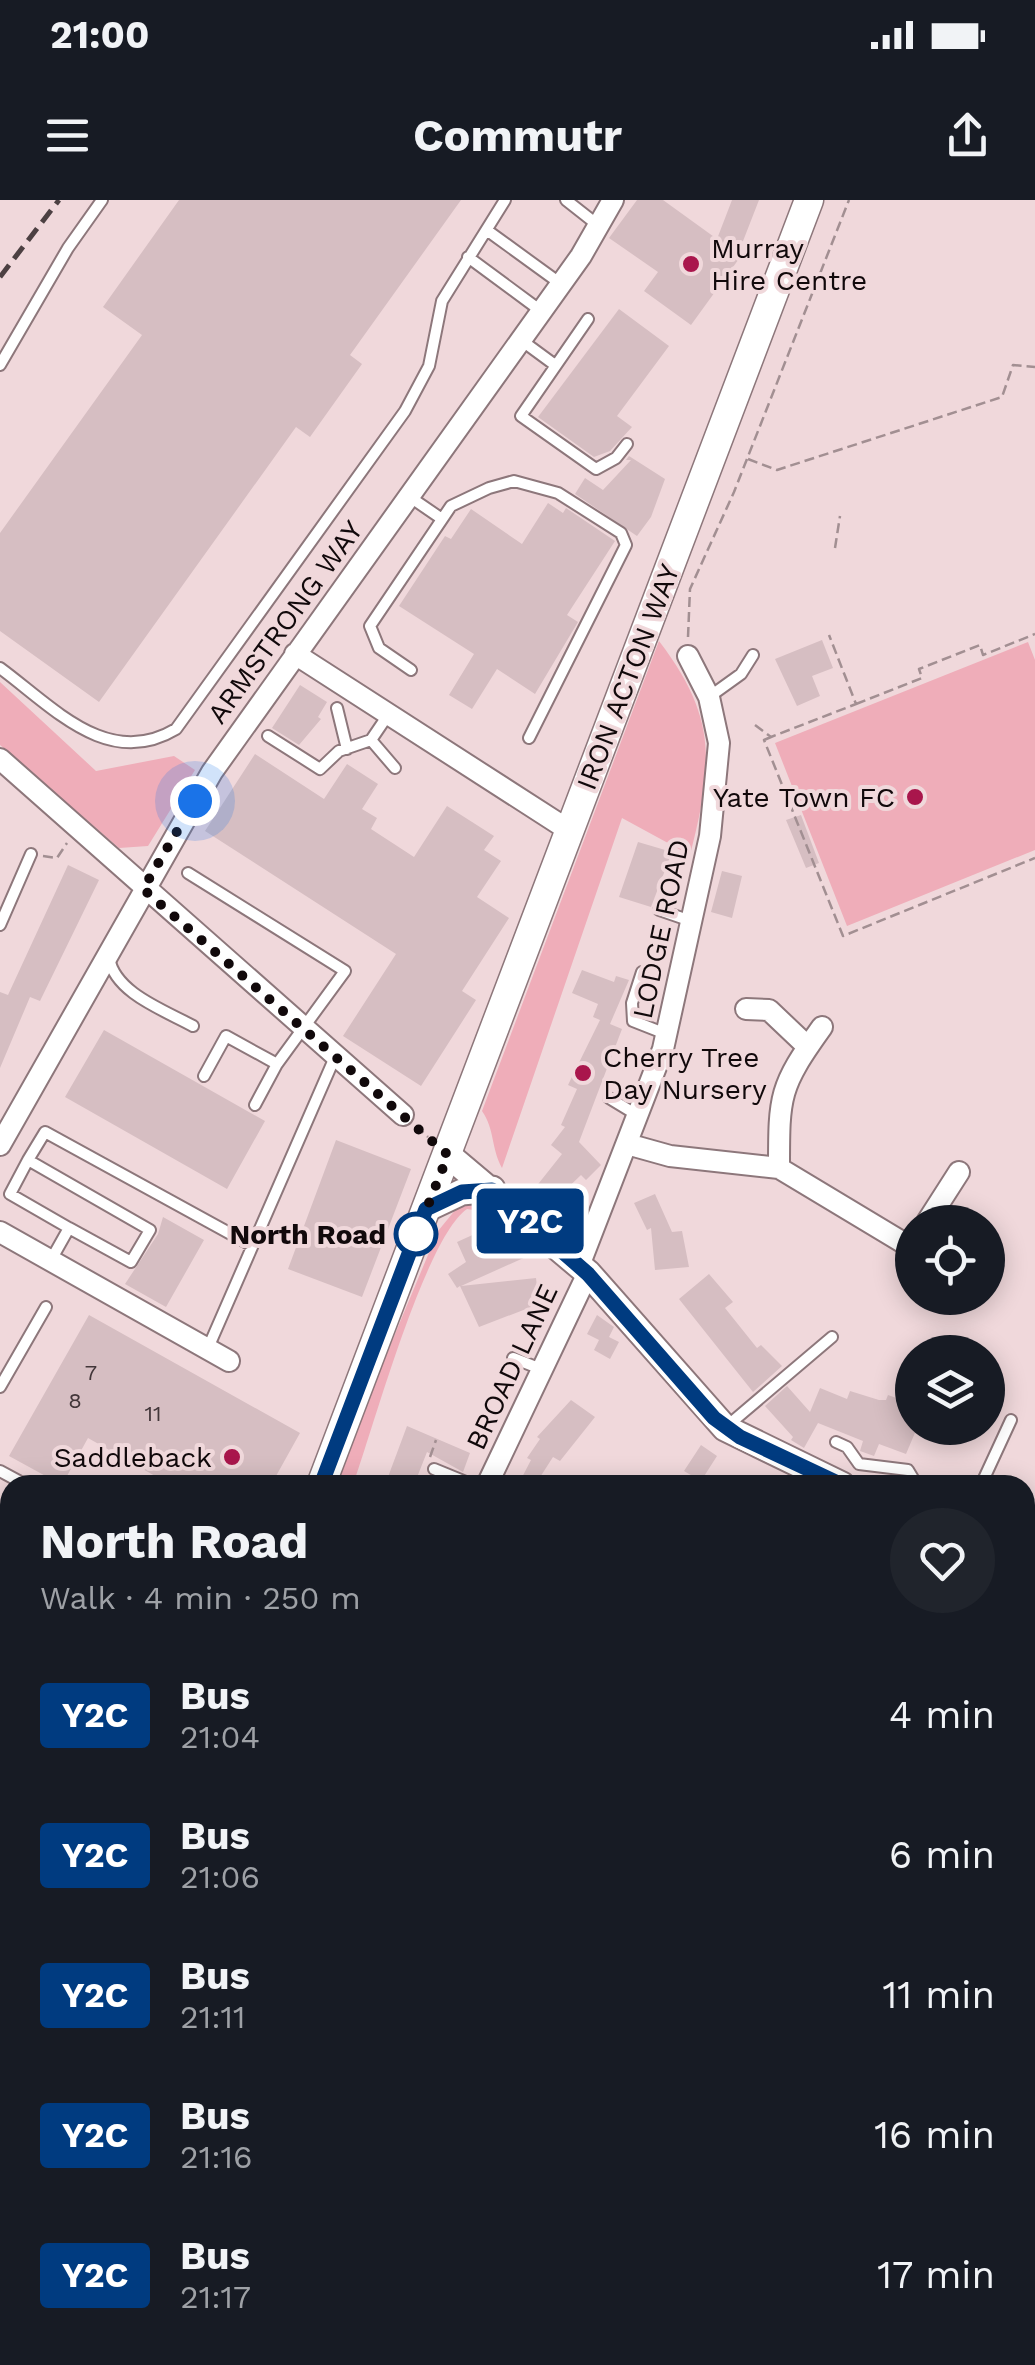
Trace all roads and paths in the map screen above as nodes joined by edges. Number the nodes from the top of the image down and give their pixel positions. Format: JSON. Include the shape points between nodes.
{"nodes":[{"id":1,"x":102,"y":200,"type":"edge"},
{"id":2,"x":505,"y":200,"type":"edge"},
{"id":3,"x":566,"y":200,"type":"edge"},
{"id":4,"x":613,"y":200,"type":"edge"},
{"id":5,"x":809,"y":200,"type":"edge"},
{"id":6,"x":849,"y":200,"type":"edge"},
{"id":7,"x":599,"y":226,"type":"junction"},
{"id":8,"x":488,"y":230,"type":"junction"},
{"id":9,"x":468,"y":257,"type":"junction"},
{"id":10,"x":561,"y":284,"type":"junction"},
{"id":11,"x":541,"y":311,"type":"junction"},
{"id":12,"x":588,"y":319,"type":"dead end"},
{"id":13,"x":520,"y":340,"type":"junction"},
{"id":14,"x":0,"y":365,"type":"edge"},
{"id":15,"x":555,"y":365,"type":"junction"},
{"id":16,"x":1035,"y":367,"type":"edge"},
{"id":17,"x":627,"y":444,"type":"dead end"},
{"id":18,"x":747,"y":459,"type":"junction"},
{"id":19,"x":409,"y":496,"type":"junction"},
{"id":20,"x":840,"y":516,"type":"dead end"},
{"id":21,"x":442,"y":519,"type":"junction"},
{"id":22,"x":835,"y":548,"type":"dead end"},
{"id":23,"x":828,"y":634,"type":"dead end"},
{"id":24,"x":1035,"y":634,"type":"edge"},
{"id":25,"x":295,"y":654,"type":"junction"},
{"id":26,"x":753,"y":654,"type":"dead end"},
{"id":27,"x":688,"y":656,"type":"joint"},
{"id":28,"x":0,"y":668,"type":"edge"},
{"id":29,"x":411,"y":670,"type":"dead end"},
{"id":30,"x":710,"y":697,"type":"junction"},
{"id":31,"x":856,"y":704,"type":"junction"},
{"id":32,"x":337,"y":708,"type":"dead end"},
{"id":33,"x":388,"y":714,"type":"junction"},
{"id":34,"x":755,"y":725,"type":"dead end"},
{"id":35,"x":268,"y":736,"type":"dead end"},
{"id":36,"x":771,"y":737,"type":"junction"},
{"id":37,"x":529,"y":738,"type":"dead end"},
{"id":38,"x":371,"y":740,"type":"junction"},
{"id":39,"x":347,"y":749,"type":"junction"},
{"id":40,"x":0,"y":760,"type":"edge"},
{"id":41,"x":394,"y":768,"type":"dead end"},
{"id":42,"x":77,"y":829,"type":"junction"},
{"id":43,"x":570,"y":831,"type":"junction"},
{"id":44,"x":31,"y":854,"type":"joint"},
{"id":45,"x":1035,"y":858,"type":"edge"},
{"id":46,"x":188,"y":873,"type":"dead end"},
{"id":47,"x":143,"y":889,"type":"junction"},
{"id":48,"x":660,"y":910,"type":"dead end"},
{"id":49,"x":692,"y":921,"type":"junction"},
{"id":50,"x":0,"y":925,"type":"edge"},
{"id":51,"x":108,"y":952,"type":"junction"},
{"id":52,"x":642,"y":972,"type":"dead end"},
{"id":53,"x":746,"y":1009,"type":"dead end"},
{"id":54,"x":192,"y":1026,"type":"dead end"},
{"id":55,"x":822,"y":1027,"type":"dead end"},
{"id":56,"x":305,"y":1030,"type":"junction"},
{"id":57,"x":666,"y":1035,"type":"junction"},
{"id":58,"x":808,"y":1047,"type":"junction"},
{"id":59,"x":335,"y":1056,"type":"junction"},
{"id":60,"x":277,"y":1064,"type":"junction"},
{"id":61,"x":204,"y":1076,"type":"dead end"},
{"id":62,"x":608,"y":1098,"type":"dead end"},
{"id":63,"x":255,"y":1105,"type":"dead end"},
{"id":64,"x":403,"y":1115,"type":"joint"},
{"id":65,"x":638,"y":1115,"type":"junction"},
{"id":66,"x":7,"y":1118,"type":"edge"},
{"id":67,"x":627,"y":1144,"type":"junction"},
{"id":68,"x":0,"y":1146,"type":"edge"},
{"id":69,"x":448,"y":1155,"type":"junction"},
{"id":70,"x":28,"y":1160,"type":"junction"},
{"id":71,"x":779,"y":1168,"type":"junction"},
{"id":72,"x":959,"y":1172,"type":"dead end"},
{"id":73,"x":492,"y":1190,"type":"junction"},
{"id":74,"x":938,"y":1205,"type":"edge"},
{"id":75,"x":426,"y":1209,"type":"junction"},
{"id":76,"x":70,"y":1228,"type":"junction"},
{"id":77,"x":0,"y":1232,"type":"edge"},
{"id":78,"x":895,"y":1238,"type":"edge"},
{"id":79,"x":251,"y":1245,"type":"junction"},
{"id":80,"x":51,"y":1260,"type":"junction"},
{"id":81,"x":584,"y":1270,"type":"junction"},
{"id":82,"x":46,"y":1307,"type":"dead end"},
{"id":83,"x":832,"y":1337,"type":"dead end"},
{"id":84,"x":208,"y":1348,"type":"junction"},
{"id":85,"x":513,"y":1358,"type":"dead end"},
{"id":86,"x":229,"y":1361,"type":"dead end"},
{"id":87,"x":541,"y":1369,"type":"junction"},
{"id":88,"x":0,"y":1387,"type":"edge"},
{"id":89,"x":1011,"y":1420,"type":"dead end"},
{"id":90,"x":726,"y":1428,"type":"junction"},
{"id":91,"x":836,"y":1442,"type":"dead end"},
{"id":92,"x":434,"y":1470,"type":"dead end"},
{"id":93,"x":324,"y":1475,"type":"edge"},
{"id":94,"x":447,"y":1475,"type":"edge"},
{"id":95,"x":492,"y":1475,"type":"edge"},
{"id":96,"x":807,"y":1475,"type":"edge"},
{"id":97,"x":911,"y":1475,"type":"edge"},
{"id":98,"x":986,"y":1475,"type":"edge"}],
"edges":[{"from":1,"to":14,"type":"lane"},
{"from":2,"to":8,"type":"lane"},
{"from":3,"to":7,"type":"lane"},
{"from":4,"to":7,"type":"street","name":"ARMSTRONG WAY"},
{"from":5,"to":43,"type":"main road","name":"IRON ACTON WAY"},
{"from":6,"to":18,"type":"path"},
{"from":7,"to":10,"type":"street","name":"ARMSTRONG WAY"},
{"from":8,"to":9,"type":"lane"},
{"from":8,"to":10,"type":"lane"},
{"from":9,"to":11,"type":"lane"},
{"from":9,"to":28,"type":"lane","via":[[442,302],[429,366],[405,411],[176,729],[156,741],[112,744],[88,734]]},
{"from":10,"to":11,"type":"street","name":"ARMSTRONG WAY"},
{"from":11,"to":13,"type":"street","name":"ARMSTRONG WAY"},
{"from":12,"to":15,"type":"lane"},
{"from":13,"to":15,"type":"lane"},
{"from":13,"to":19,"type":"street","name":"ARMSTRONG WAY"},
{"from":15,"to":17,"type":"lane","via":[[522,411],[524,422],[596,469]]},
{"from":16,"to":18,"type":"path","via":[[1013,366],[1002,397],[777,470]]},
{"from":18,"to":27,"type":"path","via":[[690,589]]},
{"from":19,"to":21,"type":"lane"},
{"from":19,"to":25,"type":"street","name":"ARMSTRONG WAY"},
{"from":20,"to":22,"type":"path"},
{"from":21,"to":29,"type":"lane","via":[[370,626],[379,648]]},
{"from":21,"to":37,"type":"lane","via":[[451,506],[514,481],[558,493],[621,533],[626,544]]},
{"from":23,"to":31,"type":"path"},
{"from":24,"to":31,"type":"path","via":[[983,655],[980,645]]},
{"from":25,"to":33,"type":"street"},
{"from":25,"to":47,"type":"street","name":"ARMSTRONG WAY","via":[[212,772]]},
{"from":26,"to":30,"type":"lane","via":[[741,674]]},
{"from":27,"to":30,"type":"street","name":"LODGE ROAD"},
{"from":30,"to":49,"type":"street","name":"LODGE ROAD","via":[[719,778]]},
{"from":31,"to":36,"type":"path"},
{"from":32,"to":39,"type":"lane"},
{"from":33,"to":38,"type":"lane"},
{"from":33,"to":43,"type":"street"},
{"from":34,"to":36,"type":"path"},
{"from":35,"to":39,"type":"lane","via":[[320,769]]},
{"from":36,"to":45,"type":"path","via":[[764,740],[843,936]]},
{"from":38,"to":39,"type":"lane"},
{"from":38,"to":41,"type":"lane"},
{"from":40,"to":42,"type":"street"},
{"from":42,"to":44,"type":"path","via":[[57,858]]},
{"from":42,"to":47,"type":"street"},
{"from":43,"to":69,"type":"main road","name":"IRON ACTON WAY"},
{"from":44,"to":50,"type":"lane"},
{"from":46,"to":56,"type":"lane","via":[[345,971]]},
{"from":47,"to":51,"type":"street","name":"ARMSTRONG WAY"},
{"from":47,"to":56,"type":"street"},
{"from":48,"to":49,"type":"lane"},
{"from":49,"to":57,"type":"street","name":"LODGE ROAD"},
{"from":51,"to":54,"type":"lane","via":[[111,972],[127,988]]},
{"from":51,"to":66,"type":"street","name":"ARMSTRONG WAY"},
{"from":52,"to":57,"type":"lane","via":[[630,1012],[641,1025]]},
{"from":53,"to":58,"type":"street","via":[[769,1010]]},
{"from":55,"to":58,"type":"street"},
{"from":56,"to":59,"type":"street"},
{"from":56,"to":60,"type":"lane"},
{"from":57,"to":65,"type":"street","name":"LODGE ROAD"},
{"from":58,"to":71,"type":"street","via":[[788,1073],[779,1106]]},
{"from":59,"to":64,"type":"street"},
{"from":59,"to":79,"type":"lane"},
{"from":60,"to":61,"type":"lane","via":[[226,1036]]},
{"from":60,"to":63,"type":"lane"},
{"from":62,"to":65,"type":"lane"},
{"from":64,"to":69,"type":"path"},
{"from":65,"to":67,"type":"street","name":"LODGE ROAD"},
{"from":66,"to":68,"type":"street","name":"ARMSTRONG WAY"},
{"from":67,"to":71,"type":"street","via":[[670,1156]]},
{"from":67,"to":81,"type":"street","name":"LODGE ROAD","via":[[600,1189]]},
{"from":69,"to":73,"type":"street"},
{"from":69,"to":75,"type":"main road","name":"IRON ACTON WAY"},
{"from":70,"to":76,"type":"lane","via":[[10,1194]]},
{"from":70,"to":76,"type":"lane","via":[[150,1230],[131,1262]]},
{"from":70,"to":79,"type":"lane","via":[[45,1132]]},
{"from":71,"to":78,"type":"street"},
{"from":72,"to":74,"type":"street"},
{"from":73,"to":75,"type":"street","via":[[462,1192]]},
{"from":73,"to":81,"type":"street"},
{"from":75,"to":93,"type":"main road","name":"IRON ACTON WAY"},
{"from":76,"to":80,"type":"lane"},
{"from":77,"to":80,"type":"street"},
{"from":79,"to":84,"type":"lane"},
{"from":80,"to":84,"type":"street"},
{"from":81,"to":87,"type":"street","name":"BROAD LANE"},
{"from":81,"to":90,"type":"street"},
{"from":82,"to":88,"type":"lane"},
{"from":83,"to":90,"type":"lane"},
{"from":84,"to":86,"type":"street"},
{"from":85,"to":87,"type":"lane"},
{"from":87,"to":95,"type":"street","name":"BROAD LANE"},
{"from":89,"to":98,"type":"lane"},
{"from":90,"to":96,"type":"street"},
{"from":91,"to":97,"type":"lane","via":[[860,1464]]},
{"from":92,"to":94,"type":"lane"}]}
